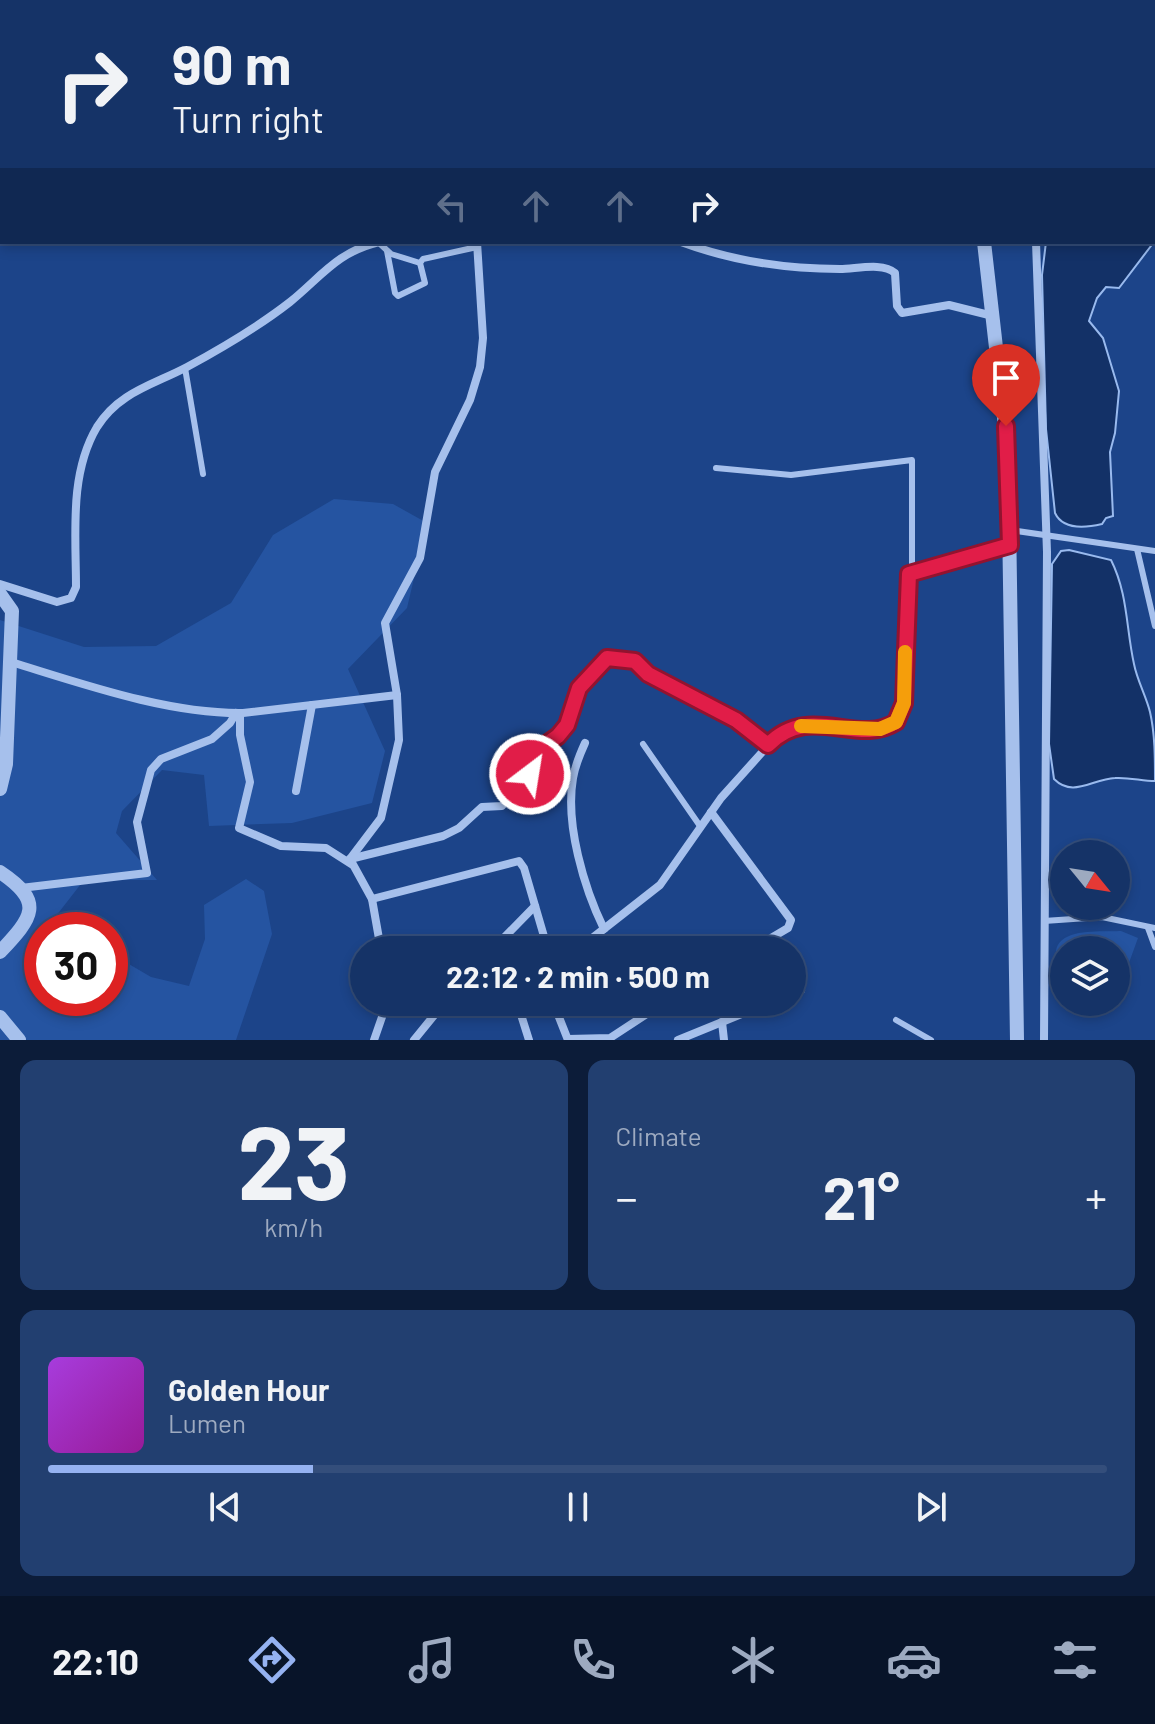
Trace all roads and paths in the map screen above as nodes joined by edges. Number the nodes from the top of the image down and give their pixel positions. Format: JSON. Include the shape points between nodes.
{"nodes":[{"id":1,"x":370,"y":244,"type":"edge"},
{"id":2,"x":380,"y":244,"type":"edge"},
{"id":3,"x":477,"y":244,"type":"edge"},
{"id":4,"x":686,"y":244,"type":"edge"},
{"id":5,"x":984,"y":244,"type":"edge"},
{"id":6,"x":1036,"y":244,"type":"edge"},
{"id":7,"x":387,"y":251,"type":"junction"},
{"id":8,"x":420,"y":263,"type":"junction"},
{"id":9,"x":993,"y":316,"type":"junction"},
{"id":10,"x":185,"y":368,"type":"junction"},
{"id":11,"x":716,"y":468,"type":"dead end"},
{"id":12,"x":203,"y":474,"type":"dead end"},
{"id":13,"x":1046,"y":534,"type":"junction"},
{"id":14,"x":1010,"y":538,"type":"junction"},
{"id":15,"x":1137,"y":549,"type":"junction"},
{"id":16,"x":1155,"y":551,"type":"edge"},
{"id":17,"x":912,"y":572,"type":"junction"},
{"id":18,"x":0,"y":584,"type":"edge"},
{"id":19,"x":0,"y":594,"type":"edge"},
{"id":20,"x":1155,"y":626,"type":"edge"},
{"id":21,"x":11,"y":662,"type":"junction"},
{"id":22,"x":397,"y":695,"type":"junction"},
{"id":23,"x":312,"y":705,"type":"junction"},
{"id":24,"x":238,"y":713,"type":"junction"},
{"id":25,"x":585,"y":743,"type":"dead end"},
{"id":26,"x":643,"y":744,"type":"dead end"},
{"id":27,"x":768,"y":745,"type":"junction"},
{"id":28,"x":0,"y":789,"type":"edge"},
{"id":29,"x":296,"y":791,"type":"dead end"},
{"id":30,"x":711,"y":812,"type":"junction"},
{"id":31,"x":700,"y":826,"type":"junction"},
{"id":32,"x":350,"y":862,"type":"junction"},
{"id":33,"x":0,"y":872,"type":"edge"},
{"id":34,"x":21,"y":888,"type":"junction"},
{"id":35,"x":372,"y":899,"type":"junction"},
{"id":36,"x":535,"y":906,"type":"junction"},
{"id":37,"x":1044,"y":921,"type":"junction"},
{"id":38,"x":1152,"y":928,"type":"edge"},
{"id":39,"x":604,"y":929,"type":"junction"},
{"id":40,"x":379,"y":936,"type":"edge"},
{"id":41,"x":506,"y":936,"type":"edge"},
{"id":42,"x":544,"y":936,"type":"edge"},
{"id":43,"x":595,"y":936,"type":"edge"},
{"id":44,"x":775,"y":936,"type":"edge"},
{"id":45,"x":1155,"y":947,"type":"edge"},
{"id":46,"x":0,"y":952,"type":"edge"},
{"id":47,"x":382,"y":1016,"type":"edge"},
{"id":48,"x":434,"y":1016,"type":"edge"},
{"id":49,"x":521,"y":1016,"type":"edge"},
{"id":50,"x":559,"y":1016,"type":"edge"},
{"id":51,"x":644,"y":1016,"type":"edge"},
{"id":52,"x":737,"y":1016,"type":"edge"},
{"id":53,"x":0,"y":1017,"type":"edge"},
{"id":54,"x":896,"y":1020,"type":"dead end"},
{"id":55,"x":722,"y":1022,"type":"junction"},
{"id":56,"x":19,"y":1040,"type":"edge"},
{"id":57,"x":374,"y":1040,"type":"edge"},
{"id":58,"x":414,"y":1040,"type":"edge"},
{"id":59,"x":529,"y":1040,"type":"edge"},
{"id":60,"x":568,"y":1040,"type":"edge"},
{"id":61,"x":678,"y":1040,"type":"edge"},
{"id":62,"x":724,"y":1040,"type":"edge"},
{"id":63,"x":931,"y":1040,"type":"edge"},
{"id":64,"x":1017,"y":1040,"type":"edge"},
{"id":65,"x":1044,"y":1040,"type":"edge"}],
"edges":[{"from":1,"to":10,"type":"street","via":[[335,261],[281,308]]},
{"from":2,"to":7,"type":"lane"},
{"from":3,"to":8,"type":"lane"},
{"from":3,"to":22,"type":"street","via":[[480,367],[435,472],[420,558],[385,623]]},
{"from":4,"to":9,"type":"street","via":[[754,263],[886,267],[896,277],[902,313],[949,305]]},
{"from":5,"to":9,"type":"street"},
{"from":6,"to":13,"type":"street"},
{"from":7,"to":8,"type":"lane"},
{"from":7,"to":8,"type":"lane","via":[[396,296],[425,283]]},
{"from":9,"to":14,"type":"street","via":[[1008,453]]},
{"from":10,"to":12,"type":"lane"},
{"from":10,"to":18,"type":"street","via":[[125,396],[96,428],[77,489],[76,587],[71,598],[57,602]]},
{"from":11,"to":17,"type":"lane","via":[[801,475],[912,460]]},
{"from":13,"to":14,"type":"lane"},
{"from":13,"to":15,"type":"lane"},
{"from":13,"to":37,"type":"street"},
{"from":14,"to":17,"type":"street"},
{"from":14,"to":64,"type":"street"},
{"from":15,"to":16,"type":"lane"},
{"from":15,"to":20,"type":"lane"},
{"from":17,"to":27,"type":"street","via":[[904,703],[896,722],[880,729],[800,726]]},
{"from":19,"to":21,"type":"street","via":[[12,611]]},
{"from":21,"to":24,"type":"street","via":[[101,689],[203,711]]},
{"from":21,"to":28,"type":"street"},
{"from":22,"to":23,"type":"street"},
{"from":22,"to":32,"type":"street","via":[[399,740],[384,809]]},
{"from":23,"to":24,"type":"street"},
{"from":23,"to":29,"type":"street"},
{"from":24,"to":32,"type":"street","via":[[250,782],[239,828],[281,846],[326,848]]},
{"from":24,"to":34,"type":"street","via":[[212,739],[161,759],[151,770],[137,816],[147,873]]},
{"from":25,"to":39,"type":"street","via":[[572,781],[573,814],[584,879]]},
{"from":26,"to":31,"type":"lane"},
{"from":27,"to":30,"type":"street"},
{"from":27,"to":32,"type":"street","via":[[736,720],[648,674],[635,661],[607,658],[579,688],[567,725],[541,748],[532,771],[502,806],[482,807],[443,836]]},
{"from":30,"to":31,"type":"street"},
{"from":30,"to":44,"type":"street","via":[[791,920]]},
{"from":31,"to":39,"type":"street","via":[[660,885]]},
{"from":32,"to":35,"type":"street"},
{"from":33,"to":34,"type":"street"},
{"from":34,"to":46,"type":"street","via":[[29,898],[26,920]]},
{"from":35,"to":36,"type":"street","via":[[515,860],[523,864]]},
{"from":35,"to":40,"type":"street"},
{"from":36,"to":41,"type":"street"},
{"from":36,"to":42,"type":"street"},
{"from":37,"to":38,"type":"lane","via":[[1102,917]]},
{"from":37,"to":65,"type":"street"},
{"from":38,"to":45,"type":"lane"},
{"from":39,"to":43,"type":"street"},
{"from":47,"to":57,"type":"street"},
{"from":48,"to":58,"type":"street"},
{"from":49,"to":59,"type":"street"},
{"from":50,"to":60,"type":"street"},
{"from":51,"to":60,"type":"street","via":[[610,1038]]},
{"from":52,"to":55,"type":"street"},
{"from":53,"to":56,"type":"street"},
{"from":54,"to":63,"type":"lane"},
{"from":55,"to":61,"type":"street"},
{"from":55,"to":62,"type":"street"}]}
